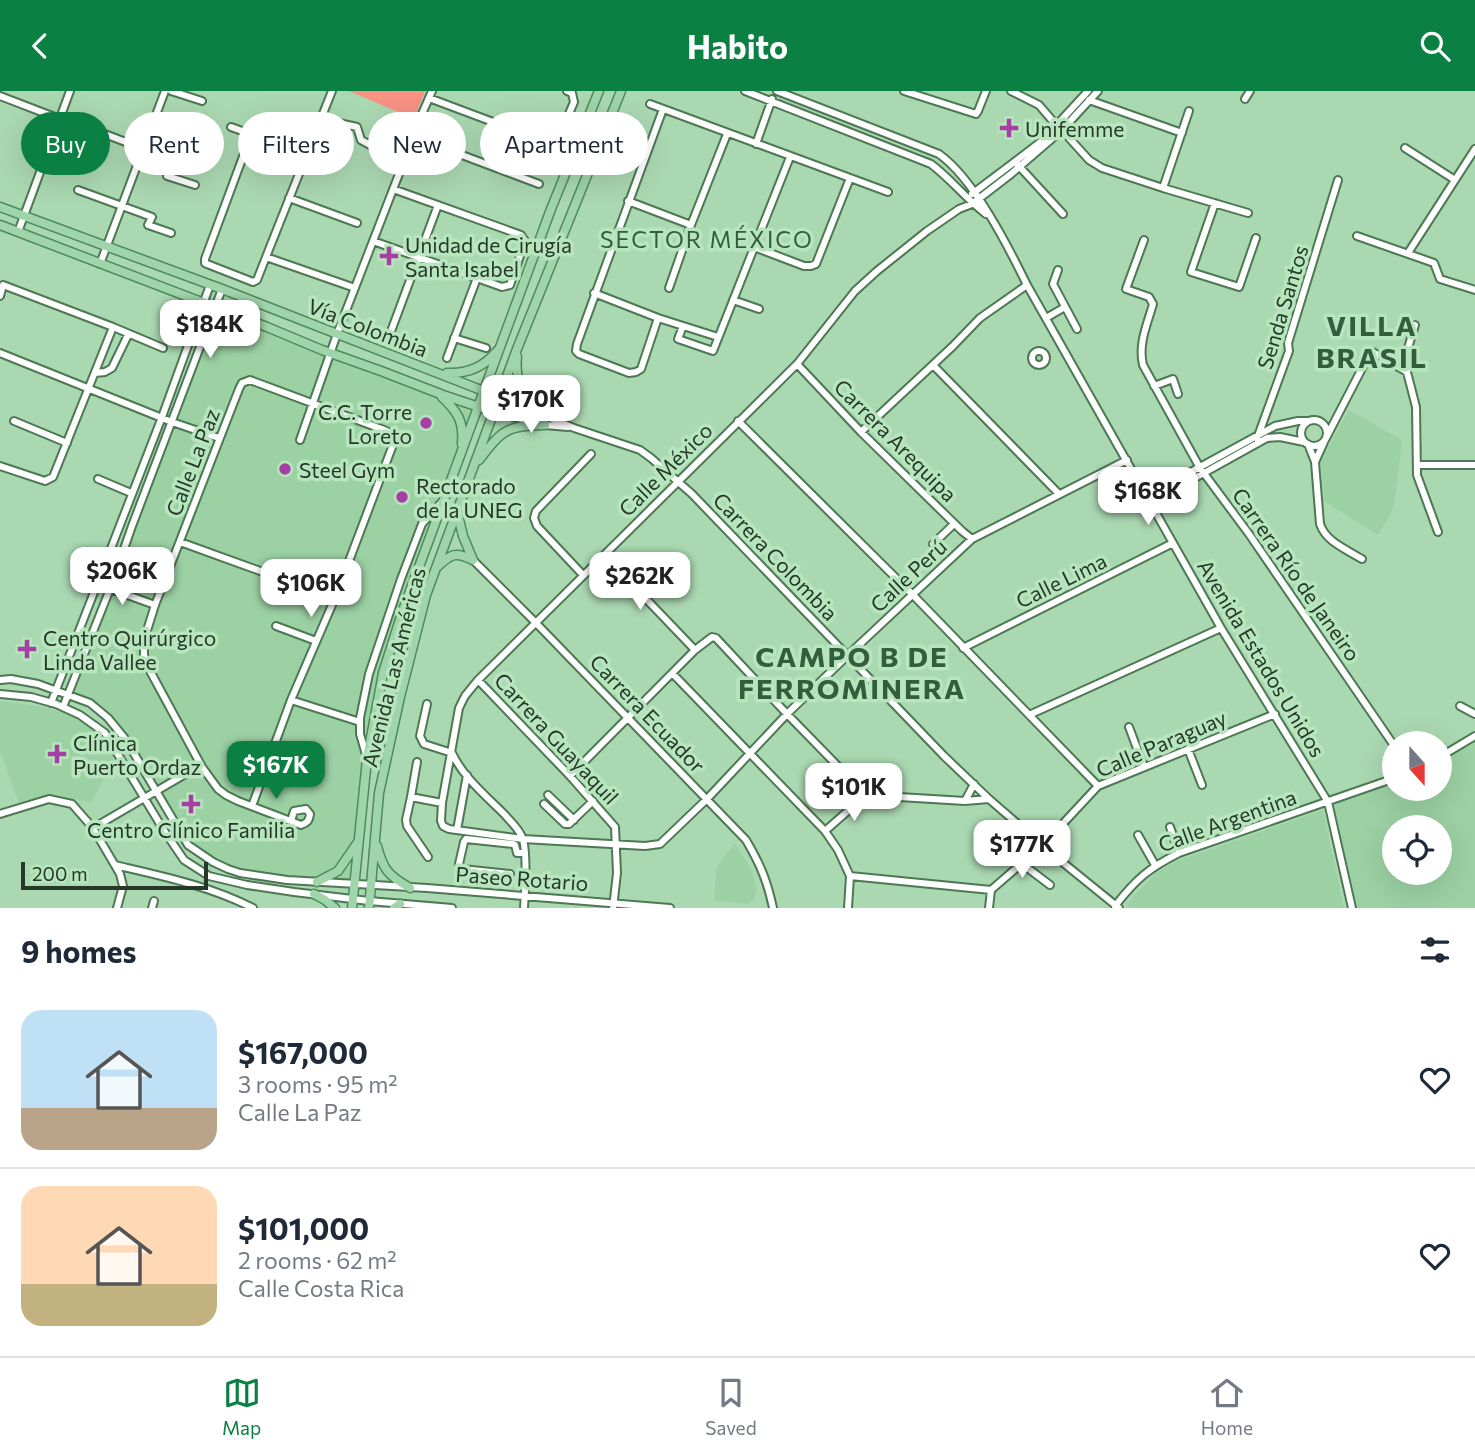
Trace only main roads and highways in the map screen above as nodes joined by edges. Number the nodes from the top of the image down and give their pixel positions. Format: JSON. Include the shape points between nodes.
{"nodes":[{"id":1,"x":599,"y":91,"type":"edge"},
{"id":2,"x":621,"y":91,"type":"edge"},
{"id":3,"x":0,"y":207,"type":"edge"},
{"id":4,"x":0,"y":225,"type":"edge"},
{"id":5,"x":259,"y":304,"type":"junction"},
{"id":6,"x":251,"y":321,"type":"junction"},
{"id":7,"x":501,"y":346,"type":"junction"},
{"id":8,"x":517,"y":349,"type":"junction"},
{"id":9,"x":435,"y":372,"type":"junction"},
{"id":10,"x":484,"y":391,"type":"junction"},
{"id":11,"x":438,"y":393,"type":"junction"},
{"id":12,"x":499,"y":397,"type":"junction"},
{"id":13,"x":478,"y":407,"type":"junction"},
{"id":14,"x":494,"y":412,"type":"junction"},
{"id":15,"x":541,"y":413,"type":"road end"},
{"id":16,"x":545,"y":425,"type":"road end"},
{"id":17,"x":460,"y":456,"type":"junction"},
{"id":18,"x":473,"y":467,"type":"junction"},
{"id":19,"x":457,"y":511,"type":"junction"},
{"id":20,"x":435,"y":569,"type":"junction"},
{"id":21,"x":360,"y":840,"type":"junction"},
{"id":22,"x":375,"y":840,"type":"junction"},
{"id":23,"x":317,"y":882,"type":"road end"},
{"id":24,"x":410,"y":888,"type":"road end"},
{"id":25,"x":314,"y":894,"type":"road end"},
{"id":26,"x":353,"y":904,"type":"edge"},
{"id":27,"x":369,"y":905,"type":"edge"},
{"id":28,"x":335,"y":908,"type":"edge"}],
"edges":[{"from":1,"to":7,"type":"main road","name":"Avenida Las Américas"},
{"from":2,"to":8,"type":"main road","name":"Avenida Las Américas"},
{"from":3,"to":5,"type":"main road","name":"Vía Colombia"},
{"from":4,"to":6,"type":"main road","name":"Vía Colombia"},
{"from":5,"to":6,"type":"main road"},
{"from":5,"to":9,"type":"main road","name":"Vía Colombia"},
{"from":6,"to":11,"type":"main road","name":"Vía Colombia"},
{"from":7,"to":9,"type":"main road","via":[[480,366],[459,373]]},
{"from":7,"to":10,"type":"main road","name":"Avenida Las Américas"},
{"from":8,"to":12,"type":"main road","name":"Avenida Las Américas"},
{"from":8,"to":15,"type":"main road","via":[[521,386]]},
{"from":9,"to":10,"type":"main road","name":"Vía Colombia"},
{"from":10,"to":12,"type":"main road","name":"Vía Colombia"},
{"from":10,"to":13,"type":"main road","name":"Avenida Las Américas"},
{"from":11,"to":13,"type":"main road","name":"Vía Colombia"},
{"from":11,"to":17,"type":"main road","via":[[454,408],[462,426]]},
{"from":12,"to":14,"type":"main road","name":"Avenida Las Américas"},
{"from":13,"to":14,"type":"main road","name":"Vía Colombia"},
{"from":13,"to":17,"type":"main road","name":"Avenida Las Américas"},
{"from":14,"to":18,"type":"main road","name":"Avenida Las Américas"},
{"from":16,"to":18,"type":"main road","via":[[501,434]]},
{"from":17,"to":21,"type":"main road","name":"Avenida Las Américas","via":[[383,673],[367,759]]},
{"from":18,"to":19,"type":"main road","name":"Avenida Las Américas"},
{"from":19,"to":20,"type":"main road","name":"Avenida Las Américas"},
{"from":19,"to":20,"type":"main road","via":[[473,561],[452,555]]},
{"from":20,"to":22,"type":"main road","name":"Avenida Las Américas","via":[[390,740]]},
{"from":21,"to":23,"type":"main road","via":[[338,871]]},
{"from":21,"to":26,"type":"main road","name":"Avenida Las Américas"},
{"from":22,"to":24,"type":"main road","via":[[390,876]]},
{"from":22,"to":27,"type":"main road","name":"Avenida Las Américas"},
{"from":25,"to":28,"type":"main road"}]}
